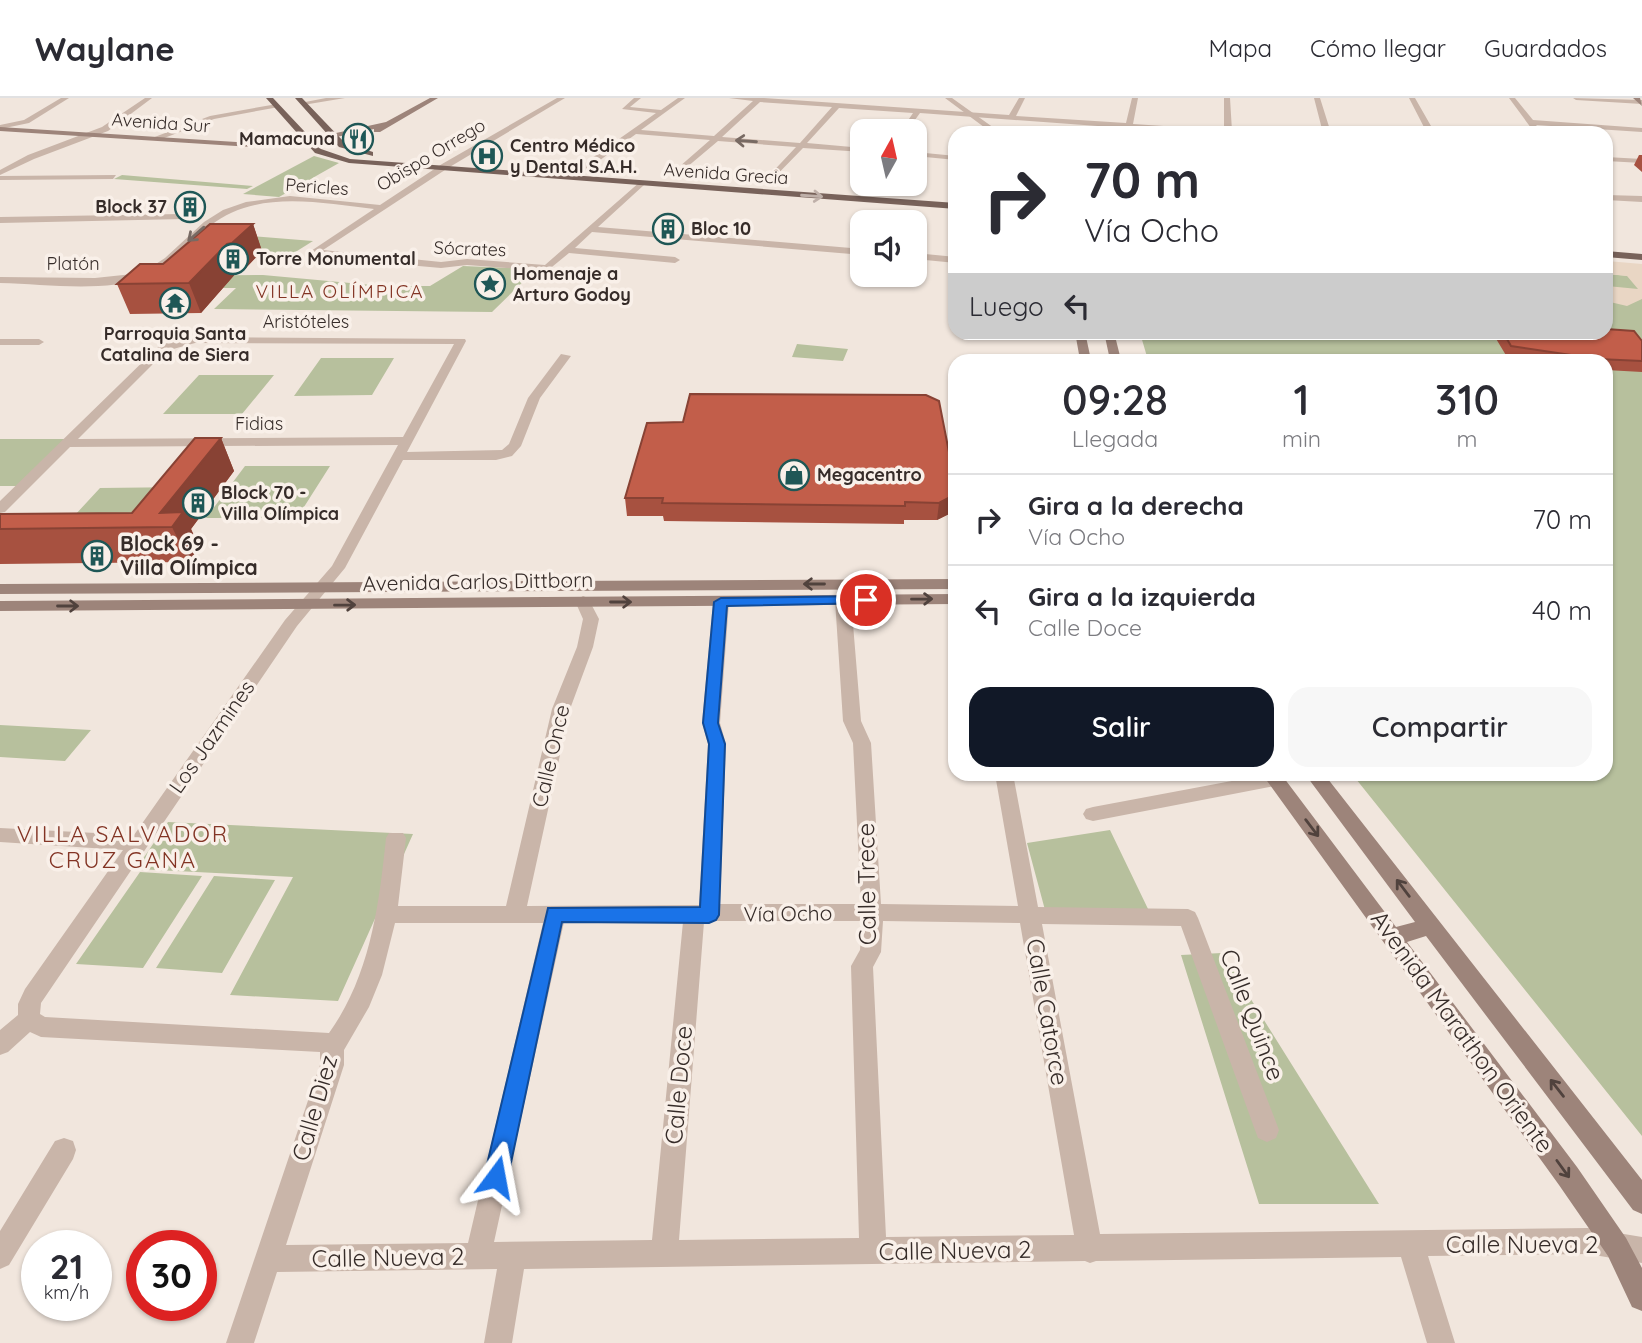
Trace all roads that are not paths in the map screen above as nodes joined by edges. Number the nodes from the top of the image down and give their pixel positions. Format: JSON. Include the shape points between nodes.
{"nodes":[{"id":1,"x":66,"y":98,"type":"edge"},
{"id":2,"x":149,"y":98,"type":"edge"},
{"id":3,"x":269,"y":98,"type":"edge"},
{"id":4,"x":342,"y":98,"type":"edge"},
{"id":5,"x":435,"y":98,"type":"edge"},
{"id":6,"x":562,"y":98,"type":"edge"},
{"id":7,"x":638,"y":98,"type":"edge"},
{"id":8,"x":682,"y":98,"type":"edge"},
{"id":9,"x":732,"y":98,"type":"edge"},
{"id":10,"x":948,"y":98,"type":"edge"},
{"id":11,"x":1021,"y":98,"type":"edge"},
{"id":12,"x":1135,"y":98,"type":"edge"},
{"id":13,"x":1227,"y":98,"type":"edge"},
{"id":14,"x":1317,"y":98,"type":"edge"},
{"id":15,"x":1412,"y":98,"type":"edge"},
{"id":16,"x":1512,"y":98,"type":"edge"},
{"id":17,"x":1576,"y":98,"type":"edge"},
{"id":18,"x":760,"y":99,"type":"edge"},
{"id":19,"x":300,"y":101,"type":"edge"},
{"id":20,"x":1640,"y":101,"type":"edge"},
{"id":21,"x":277,"y":106,"type":"junction"},
{"id":22,"x":837,"y":106,"type":"junction"},
{"id":23,"x":918,"y":111,"type":"junction"},
{"id":24,"x":662,"y":112,"type":"junction"},
{"id":25,"x":972,"y":115,"type":"junction"},
{"id":26,"x":1011,"y":118,"type":"junction"},
{"id":27,"x":913,"y":119,"type":"edge"},
{"id":28,"x":1531,"y":122,"type":"junction"},
{"id":29,"x":387,"y":124,"type":"junction"},
{"id":30,"x":988,"y":126,"type":"edge"},
{"id":31,"x":1089,"y":126,"type":"edge"},
{"id":32,"x":1129,"y":126,"type":"edge"},
{"id":33,"x":1229,"y":126,"type":"edge"},
{"id":34,"x":1325,"y":126,"type":"edge"},
{"id":35,"x":1428,"y":126,"type":"edge"},
{"id":36,"x":1534,"y":126,"type":"edge"},
{"id":37,"x":1586,"y":126,"type":"edge"},
{"id":38,"x":0,"y":128,"type":"edge"},
{"id":39,"x":10,"y":128,"type":"junction"},
{"id":40,"x":1613,"y":128,"type":"edge"},
{"id":41,"x":1642,"y":130,"type":"edge"},
{"id":42,"x":634,"y":132,"type":"junction"},
{"id":43,"x":91,"y":134,"type":"junction"},
{"id":44,"x":103,"y":135,"type":"junction"},
{"id":45,"x":334,"y":136,"type":"junction"},
{"id":46,"x":366,"y":137,"type":"dead end"},
{"id":47,"x":156,"y":138,"type":"junction"},
{"id":48,"x":716,"y":139,"type":"junction"},
{"id":49,"x":309,"y":140,"type":"junction"},
{"id":50,"x":356,"y":143,"type":"dead end"},
{"id":51,"x":802,"y":145,"type":"junction"},
{"id":52,"x":347,"y":148,"type":"junction"},
{"id":53,"x":850,"y":149,"type":"edge"},
{"id":54,"x":928,"y":156,"type":"edge"},
{"id":55,"x":948,"y":157,"type":"edge"},
{"id":56,"x":1613,"y":159,"type":"edge"},
{"id":57,"x":455,"y":160,"type":"junction"},
{"id":58,"x":1642,"y":161,"type":"edge"},
{"id":59,"x":441,"y":169,"type":"junction"},
{"id":60,"x":582,"y":169,"type":"junction"},
{"id":61,"x":0,"y":176,"type":"edge"},
{"id":62,"x":674,"y":176,"type":"junction"},
{"id":63,"x":113,"y":177,"type":"dead end"},
{"id":64,"x":11,"y":178,"type":"junction"},
{"id":65,"x":768,"y":182,"type":"junction"},
{"id":66,"x":641,"y":183,"type":"junction"},
{"id":67,"x":0,"y":185,"type":"edge"},
{"id":68,"x":850,"y":185,"type":"edge"},
{"id":69,"x":928,"y":193,"type":"edge"},
{"id":70,"x":948,"y":195,"type":"edge"},
{"id":71,"x":1613,"y":197,"type":"edge"},
{"id":72,"x":1642,"y":199,"type":"edge"},
{"id":73,"x":948,"y":205,"type":"edge"},
{"id":74,"x":379,"y":207,"type":"junction"},
{"id":75,"x":181,"y":217,"type":"dead end"},
{"id":76,"x":0,"y":220,"type":"edge"},
{"id":77,"x":589,"y":229,"type":"junction"},
{"id":78,"x":1613,"y":243,"type":"edge"},
{"id":79,"x":1618,"y":243,"type":"dead end"},
{"id":80,"x":320,"y":246,"type":"joint"},
{"id":81,"x":567,"y":250,"type":"junction"},
{"id":82,"x":850,"y":251,"type":"edge"},
{"id":83,"x":1613,"y":255,"type":"edge"},
{"id":84,"x":927,"y":257,"type":"edge"},
{"id":85,"x":1642,"y":257,"type":"edge"},
{"id":86,"x":948,"y":259,"type":"edge"},
{"id":87,"x":675,"y":260,"type":"dead end"},
{"id":88,"x":145,"y":275,"type":"joint"},
{"id":89,"x":0,"y":280,"type":"edge"},
{"id":90,"x":453,"y":339,"type":"joint"},
{"id":91,"x":0,"y":342,"type":"edge"},
{"id":92,"x":39,"y":342,"type":"dead end"},
{"id":93,"x":565,"y":356,"type":"dead end"},
{"id":94,"x":409,"y":441,"type":"junction"},
{"id":95,"x":68,"y":443,"type":"junction"},
{"id":96,"x":401,"y":456,"type":"junction"},
{"id":97,"x":0,"y":509,"type":"edge"},
{"id":98,"x":948,"y":584,"type":"edge"},
{"id":99,"x":320,"y":587,"type":"junction"},
{"id":100,"x":0,"y":589,"type":"edge"},
{"id":101,"x":948,"y":599,"type":"edge"},
{"id":102,"x":843,"y":600,"type":"junction"},
{"id":103,"x":583,"y":601,"type":"junction"},
{"id":104,"x":721,"y":602,"type":"junction"},
{"id":105,"x":304,"y":605,"type":"junction"},
{"id":106,"x":0,"y":606,"type":"edge"},
{"id":107,"x":1005,"y":781,"type":"edge"},
{"id":108,"x":1249,"y":781,"type":"edge"},
{"id":109,"x":1277,"y":781,"type":"edge"},
{"id":110,"x":1319,"y":781,"type":"edge"},
{"id":111,"x":1093,"y":814,"type":"dead end"},
{"id":112,"x":0,"y":835,"type":"edge"},
{"id":113,"x":396,"y":838,"type":"dead end"},
{"id":114,"x":139,"y":843,"type":"junction"},
{"id":115,"x":872,"y":912,"type":"junction"},
{"id":116,"x":515,"y":914,"type":"junction"},
{"id":117,"x":555,"y":914,"type":"junction"},
{"id":118,"x":388,"y":915,"type":"junction"},
{"id":119,"x":701,"y":915,"type":"junction"},
{"id":120,"x":1029,"y":917,"type":"junction"},
{"id":121,"x":1188,"y":918,"type":"joint"},
{"id":122,"x":1432,"y":926,"type":"junction"},
{"id":123,"x":1392,"y":937,"type":"junction"},
{"id":124,"x":29,"y":1019,"type":"junction"},
{"id":125,"x":0,"y":1045,"type":"edge"},
{"id":126,"x":332,"y":1047,"type":"junction"},
{"id":127,"x":1267,"y":1130,"type":"dead end"},
{"id":128,"x":64,"y":1150,"type":"dead end"},
{"id":129,"x":1642,"y":1201,"type":"edge"},
{"id":130,"x":1411,"y":1246,"type":"junction"},
{"id":131,"x":1630,"y":1248,"type":"edge"},
{"id":132,"x":1090,"y":1250,"type":"junction"},
{"id":133,"x":873,"y":1252,"type":"junction"},
{"id":134,"x":664,"y":1254,"type":"junction"},
{"id":135,"x":0,"y":1256,"type":"edge"},
{"id":136,"x":478,"y":1256,"type":"junction"},
{"id":137,"x":513,"y":1256,"type":"junction"},
{"id":138,"x":267,"y":1259,"type":"junction"},
{"id":139,"x":1642,"y":1297,"type":"edge"},
{"id":140,"x":240,"y":1343,"type":"edge"},
{"id":141,"x":498,"y":1343,"type":"edge"},
{"id":142,"x":1441,"y":1343,"type":"edge"}],
"edges":[{"from":1,"to":39,"type":"street"},
{"from":2,"to":43,"type":"street","via":[[110,127]]},
{"from":3,"to":21,"type":"main road","name":"Avenida Grecia"},
{"from":4,"to":19,"type":"street"},
{"from":5,"to":29,"type":"main road"},
{"from":6,"to":57,"type":"street","name":"Obispo Orrego"},
{"from":7,"to":24,"type":"street","via":[[624,108]]},
{"from":8,"to":24,"type":"street"},
{"from":9,"to":18,"type":"street"},
{"from":10,"to":25,"type":"street"},
{"from":11,"to":26,"type":"street"},
{"from":12,"to":32,"type":"street"},
{"from":13,"to":33,"type":"street"},
{"from":14,"to":34,"type":"street"},
{"from":15,"to":35,"type":"street"},
{"from":16,"to":28,"type":"street"},
{"from":17,"to":20,"type":"street"},
{"from":18,"to":22,"type":"street"},
{"from":18,"to":48,"type":"street"},
{"from":19,"to":45,"type":"main road"},
{"from":21,"to":47,"type":"street","via":[[212,117]]},
{"from":21,"to":49,"type":"main road","name":"Avenida Grecia"},
{"from":22,"to":23,"type":"street"},
{"from":22,"to":51,"type":"street"},
{"from":23,"to":25,"type":"street"},
{"from":23,"to":27,"type":"street"},
{"from":24,"to":42,"type":"street"},
{"from":25,"to":26,"type":"street"},
{"from":25,"to":30,"type":"street"},
{"from":26,"to":31,"type":"street"},
{"from":28,"to":36,"type":"street"},
{"from":28,"to":37,"type":"street"},
{"from":29,"to":45,"type":"main road","name":"Avenida Sur"},
{"from":29,"to":46,"type":"main road"},
{"from":38,"to":39,"type":"main road","name":"Avenida Sur"},
{"from":39,"to":43,"type":"main road","name":"Avenida Sur"},
{"from":40,"to":41,"type":"street"},
{"from":42,"to":48,"type":"street"},
{"from":42,"to":60,"type":"street"},
{"from":43,"to":44,"type":"main road","name":"Avenida Sur"},
{"from":43,"to":61,"type":"street","via":[[31,157]]},
{"from":44,"to":47,"type":"main road","name":"Avenida Sur"},
{"from":44,"to":64,"type":"street","via":[[36,162]]},
{"from":45,"to":49,"type":"main road","name":"Avenida Sur"},
{"from":45,"to":52,"type":"main road"},
{"from":47,"to":49,"type":"main road","name":"Avenida Sur","via":[[242,145]]},
{"from":51,"to":48,"type":"street","one_way":true},
{"from":48,"to":62,"type":"street"},
{"from":49,"to":59,"type":"main road","name":"Avenida Grecia","via":[[320,153],[338,159]]},
{"from":50,"to":52,"type":"main road"},
{"from":51,"to":53,"type":"street"},
{"from":51,"to":65,"type":"street"},
{"from":52,"to":57,"type":"main road","name":"Avenida Grecia"},
{"from":54,"to":55,"type":"street"},
{"from":56,"to":58,"type":"street"},
{"from":57,"to":59,"type":"street","name":"Obispo Orrego"},
{"from":57,"to":60,"type":"main road","name":"Avenida Grecia"},
{"from":59,"to":66,"type":"main road","name":"Avenida Grecia"},
{"from":59,"to":74,"type":"street","name":"Obispo Orrego"},
{"from":60,"to":62,"type":"main road","name":"Avenida Grecia"},
{"from":61,"to":64,"type":"street"},
{"from":62,"to":65,"type":"main road","name":"Avenida Grecia"},
{"from":63,"to":64,"type":"street"},
{"from":64,"to":67,"type":"street"},
{"from":65,"to":68,"type":"main road","name":"Avenida Grecia"},
{"from":66,"to":73,"type":"main road","name":"Avenida Grecia","one_way":true},
{"from":66,"to":77,"type":"street"},
{"from":69,"to":70,"type":"main road","name":"Avenida Grecia"},
{"from":71,"to":72,"type":"street"},
{"from":74,"to":80,"type":"street","name":"Obispo Orrego"},
{"from":74,"to":88,"type":"street","name":"Pericles","one_way":true,"via":[[285,200],[253,203],[214,220]]},
{"from":75,"to":76,"type":"street"},
{"from":77,"to":81,"type":"street"},
{"from":77,"to":82,"type":"street"},
{"from":78,"to":79,"type":"main road"},
{"from":80,"to":81,"type":"street","name":"Sócrates","via":[[316,251],[322,254],[441,265],[467,262],[547,268]]},
{"from":81,"to":87,"type":"street"},
{"from":83,"to":85,"type":"main road"},
{"from":84,"to":86,"type":"street"},
{"from":88,"to":89,"type":"street","name":"Platón"},
{"from":90,"to":94,"type":"street","name":"Los Jazmines","via":[[462,343]]},
{"from":90,"to":95,"type":"street","name":"Aristóteles","via":[[175,343],[162,349]]},
{"from":91,"to":92,"type":"street"},
{"from":93,"to":96,"type":"street","via":[[534,398],[512,450],[496,456]]},
{"from":94,"to":95,"type":"street","name":"Fidias"},
{"from":94,"to":96,"type":"street","name":"Los Jazmines"},
{"from":95,"to":97,"type":"street"},
{"from":96,"to":99,"type":"street","name":"Los Jazmines","via":[[338,568]]},
{"from":98,"to":99,"type":"main road","name":"Avenida Carlos Dittborn","one_way":true},
{"from":99,"to":100,"type":"main road","name":"Avenida Carlos Dittborn"},
{"from":99,"to":105,"type":"street","name":"Los Jazmines"},
{"from":102,"to":101,"type":"main road","name":"Avenida Carlos Dittborn","one_way":true},
{"from":102,"to":104,"type":"main road","name":"Avenida Carlos Dittborn"},
{"from":102,"to":115,"type":"street","name":"Calle Trece","via":[[852,721],[862,743]]},
{"from":103,"to":104,"type":"main road","name":"Avenida Carlos Dittborn","one_way":true},
{"from":105,"to":103,"type":"main road","name":"Avenida Carlos Dittborn","one_way":true},
{"from":103,"to":116,"type":"street","name":"Calle Once","via":[[591,620],[561,709]]},
{"from":104,"to":119,"type":"street","name":"Calle Doce","via":[[710,723],[717,744]]},
{"from":106,"to":105,"type":"main road","name":"Avenida Carlos Dittborn","one_way":true},
{"from":105,"to":114,"type":"street","name":"Los Jazmines"},
{"from":107,"to":120,"type":"street","name":"Calle Catorce"},
{"from":108,"to":111,"type":"street"},
{"from":109,"to":123,"type":"main road","name":"Avenida Marathon Oriente","one_way":true},
{"from":122,"to":110,"type":"main road","name":"Avenida Marathon Oriente","one_way":true},
{"from":112,"to":114,"type":"street"},
{"from":113,"to":118,"type":"street","name":"Calle Diez"},
{"from":114,"to":124,"type":"street","name":"Los Jazmines","via":[[33,996]]},
{"from":115,"to":119,"type":"street","name":"Vía Ocho"},
{"from":115,"to":120,"type":"street","name":"Vía Ocho"},
{"from":115,"to":133,"type":"street","name":"Calle Trece","via":[[872,945],[862,966]]},
{"from":116,"to":117,"type":"street","name":"Vía Ocho"},
{"from":116,"to":118,"type":"street","name":"Vía Ocho"},
{"from":117,"to":119,"type":"street","name":"Vía Ocho"},
{"from":117,"to":136,"type":"street"},
{"from":118,"to":126,"type":"street","name":"Calle Diez","via":[[358,1009]]},
{"from":119,"to":134,"type":"street","name":"Calle Doce"},
{"from":120,"to":121,"type":"street","name":"Vía Ocho"},
{"from":120,"to":132,"type":"street","name":"Calle Catorce"},
{"from":121,"to":127,"type":"street","name":"Calle Quince"},
{"from":122,"to":123,"type":"main road"},
{"from":129,"to":122,"type":"main road","name":"Avenida Marathon Oriente","one_way":true},
{"from":123,"to":131,"type":"main road","name":"Avenida Marathon Oriente","one_way":true},
{"from":124,"to":125,"type":"street"},
{"from":124,"to":126,"type":"street","via":[[41,1027],[316,1041]]},
{"from":126,"to":138,"type":"street","name":"Calle Diez","via":[[332,1065]]},
{"from":128,"to":135,"type":"street"},
{"from":130,"to":131,"type":"street","name":"Calle Nueva 2","via":[[1588,1241]]},
{"from":130,"to":132,"type":"street","name":"Calle Nueva 2"},
{"from":130,"to":142,"type":"street"},
{"from":131,"to":139,"type":"main road","name":"Avenida Marathon Oriente"},
{"from":132,"to":133,"type":"street","name":"Calle Nueva 2"},
{"from":133,"to":134,"type":"street","name":"Calle Nueva 2"},
{"from":134,"to":137,"type":"street","name":"Calle Nueva 2"},
{"from":136,"to":137,"type":"street","name":"Calle Nueva 2"},
{"from":136,"to":138,"type":"street","name":"Calle Nueva 2"},
{"from":137,"to":141,"type":"street"},
{"from":138,"to":140,"type":"street","name":"Calle Diez"}]}
